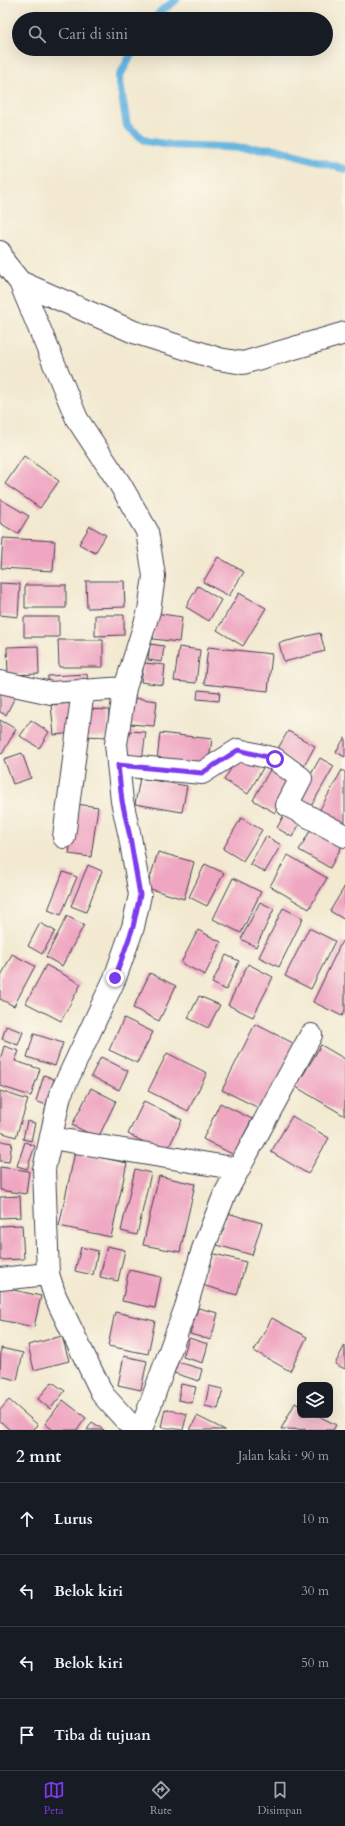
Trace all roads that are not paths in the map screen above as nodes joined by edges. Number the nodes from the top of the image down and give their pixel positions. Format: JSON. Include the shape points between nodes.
{"nodes":[{"id":1,"x":0,"y":252,"type":"edge"},
{"id":2,"x":20,"y":282,"type":"junction"},
{"id":3,"x":345,"y":333,"type":"edge"},
{"id":4,"x":0,"y":682,"type":"edge"},
{"id":5,"x":125,"y":688,"type":"junction"},
{"id":6,"x":83,"y":690,"type":"junction"},
{"id":7,"x":118,"y":765,"type":"junction"},
{"id":8,"x":345,"y":836,"type":"edge"},
{"id":9,"x":64,"y":837,"type":"dead end"},
{"id":10,"x":311,"y":1035,"type":"dead end"},
{"id":11,"x":51,"y":1138,"type":"junction"},
{"id":12,"x":239,"y":1169,"type":"junction"},
{"id":13,"x":48,"y":1274,"type":"junction"},
{"id":14,"x":0,"y":1279,"type":"edge"},
{"id":15,"x":135,"y":1430,"type":"edge"},
{"id":16,"x":142,"y":1430,"type":"edge"}],
"edges":[{"from":1,"to":2,"type":"street","via":[[4,262]]},
{"from":2,"to":3,"type":"street","via":[[134,332],[218,359],[243,363]]},
{"from":2,"to":5,"type":"street","via":[[77,419],[120,484],[147,531],[154,576],[149,611]]},
{"from":4,"to":6,"type":"street","via":[[51,692]]},
{"from":5,"to":6,"type":"street"},
{"from":5,"to":7,"type":"street","via":[[116,744]]},
{"from":6,"to":9,"type":"street"},
{"from":7,"to":8,"type":"street","via":[[202,773],[238,750],[275,759],[301,778],[287,805]]},
{"from":7,"to":11,"type":"street","via":[[122,801],[140,895],[133,927],[115,978],[60,1095]]},
{"from":10,"to":12,"type":"street"},
{"from":11,"to":12,"type":"street"},
{"from":11,"to":13,"type":"street","via":[[44,1169]]},
{"from":12,"to":16,"type":"street","via":[[224,1196],[203,1249],[186,1307]]},
{"from":13,"to":14,"type":"street"},
{"from":13,"to":15,"type":"street","via":[[55,1296],[103,1396]]}]}
